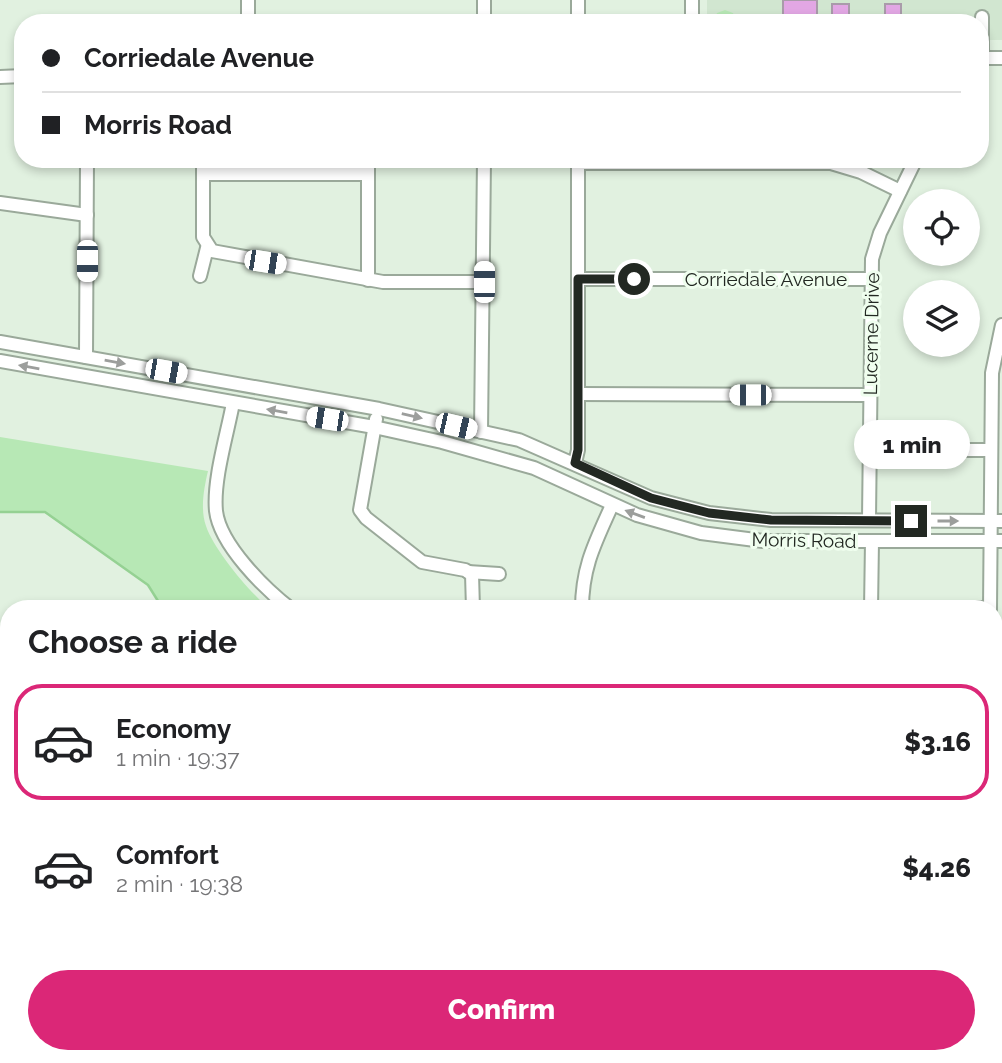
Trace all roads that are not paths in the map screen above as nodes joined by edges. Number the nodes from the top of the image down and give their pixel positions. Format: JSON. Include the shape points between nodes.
{"nodes":[{"id":1,"x":87,"y":168,"type":"edge"},
{"id":2,"x":203,"y":168,"type":"edge"},
{"id":3,"x":368,"y":168,"type":"edge"},
{"id":4,"x":484,"y":168,"type":"edge"},
{"id":5,"x":578,"y":168,"type":"edge"},
{"id":6,"x":847,"y":168,"type":"edge"},
{"id":7,"x":912,"y":168,"type":"edge"},
{"id":8,"x":203,"y":174,"type":"junction"},
{"id":9,"x":368,"y":174,"type":"junction"},
{"id":10,"x":900,"y":191,"type":"junction"},
{"id":11,"x":0,"y":203,"type":"edge"},
{"id":12,"x":87,"y":215,"type":"junction"},
{"id":13,"x":207,"y":248,"type":"junction"},
{"id":14,"x":200,"y":276,"type":"dead end"},
{"id":15,"x":578,"y":279,"type":"junction"},
{"id":16,"x":870,"y":279,"type":"junction"},
{"id":17,"x":368,"y":280,"type":"junction"},
{"id":18,"x":484,"y":282,"type":"junction"},
{"id":19,"x":1002,"y":325,"type":"edge"},
{"id":20,"x":0,"y":342,"type":"edge"},
{"id":21,"x":1001,"y":342,"type":"edge"},
{"id":22,"x":86,"y":357,"type":"junction"},
{"id":23,"x":0,"y":362,"type":"edge"},
{"id":24,"x":578,"y":394,"type":"junction"},
{"id":25,"x":870,"y":395,"type":"junction"},
{"id":26,"x":233,"y":403,"type":"junction"},
{"id":27,"x":379,"y":409,"type":"junction"},
{"id":28,"x":374,"y":427,"type":"junction"},
{"id":29,"x":481,"y":432,"type":"junction"},
{"id":30,"x":537,"y":446,"type":"junction"},
{"id":31,"x":869,"y":450,"type":"junction"},
{"id":32,"x":990,"y":450,"type":"junction"},
{"id":33,"x":575,"y":463,"type":"junction"},
{"id":34,"x":534,"y":468,"type":"junction"},
{"id":35,"x":612,"y":505,"type":"junction"},
{"id":36,"x":869,"y":519,"type":"junction"},
{"id":37,"x":996,"y":521,"type":"edge"},
{"id":38,"x":872,"y":541,"type":"junction"},
{"id":39,"x":996,"y":541,"type":"edge"},
{"id":40,"x":468,"y":572,"type":"junction"},
{"id":41,"x":499,"y":574,"type":"dead end"},
{"id":42,"x":280,"y":600,"type":"edge"},
{"id":43,"x":473,"y":600,"type":"edge"},
{"id":44,"x":583,"y":600,"type":"edge"},
{"id":45,"x":872,"y":600,"type":"edge"},
{"id":46,"x":991,"y":600,"type":"edge"}],
"edges":[{"from":1,"to":12,"type":"street"},
{"from":2,"to":8,"type":"street"},
{"from":3,"to":9,"type":"street"},
{"from":4,"to":18,"type":"street"},
{"from":5,"to":15,"type":"street"},
{"from":6,"to":10,"type":"street"},
{"from":7,"to":10,"type":"street","name":"Lucerne Drive"},
{"from":8,"to":9,"type":"street"},
{"from":8,"to":13,"type":"street"},
{"from":9,"to":17,"type":"street"},
{"from":10,"to":16,"type":"street","name":"Lucerne Drive","via":[[875,246]]},
{"from":11,"to":12,"type":"street"},
{"from":12,"to":22,"type":"street"},
{"from":13,"to":14,"type":"street"},
{"from":13,"to":17,"type":"street"},
{"from":15,"to":16,"type":"street","name":"Corriedale Avenue"},
{"from":15,"to":24,"type":"street"},
{"from":16,"to":25,"type":"street","name":"Lucerne Drive"},
{"from":17,"to":18,"type":"street"},
{"from":18,"to":29,"type":"street"},
{"from":19,"to":21,"type":"street"},
{"from":20,"to":22,"type":"street","name":"Morris Road"},
{"from":21,"to":32,"type":"street","via":[[992,373]]},
{"from":22,"to":27,"type":"street","name":"Morris Road","one_way":true},
{"from":26,"to":23,"type":"street","name":"Morris Road","one_way":true},
{"from":24,"to":25,"type":"street"},
{"from":24,"to":33,"type":"street"},
{"from":25,"to":31,"type":"street","name":"Lucerne Drive"},
{"from":28,"to":26,"type":"street","name":"Morris Road","one_way":true},
{"from":26,"to":42,"type":"street","via":[[216,496],[220,527],[262,586]]},
{"from":27,"to":28,"type":"street"},
{"from":27,"to":29,"type":"street","name":"Morris Road","one_way":true},
{"from":28,"to":34,"type":"street","name":"Morris Road"},
{"from":28,"to":40,"type":"street","via":[[360,510],[422,562]]},
{"from":29,"to":30,"type":"street","name":"Morris Road"},
{"from":30,"to":33,"type":"street","name":"Morris Road"},
{"from":30,"to":34,"type":"street"},
{"from":31,"to":32,"type":"street"},
{"from":31,"to":36,"type":"street","name":"Lucerne Drive"},
{"from":32,"to":37,"type":"street"},
{"from":33,"to":36,"type":"street","name":"Morris Road","via":[[651,498],[709,513],[771,520]]},
{"from":34,"to":35,"type":"street","name":"Morris Road"},
{"from":38,"to":35,"type":"street","name":"Morris Road","one_way":true,"via":[[727,537],[666,524]]},
{"from":35,"to":44,"type":"street","via":[[586,562]]},
{"from":36,"to":37,"type":"street","name":"Morris Road","one_way":true},
{"from":37,"to":39,"type":"street"},
{"from":38,"to":39,"type":"street","name":"Morris Road"},
{"from":38,"to":45,"type":"street"},
{"from":39,"to":46,"type":"street"},
{"from":40,"to":41,"type":"street"},
{"from":40,"to":43,"type":"street"}]}
